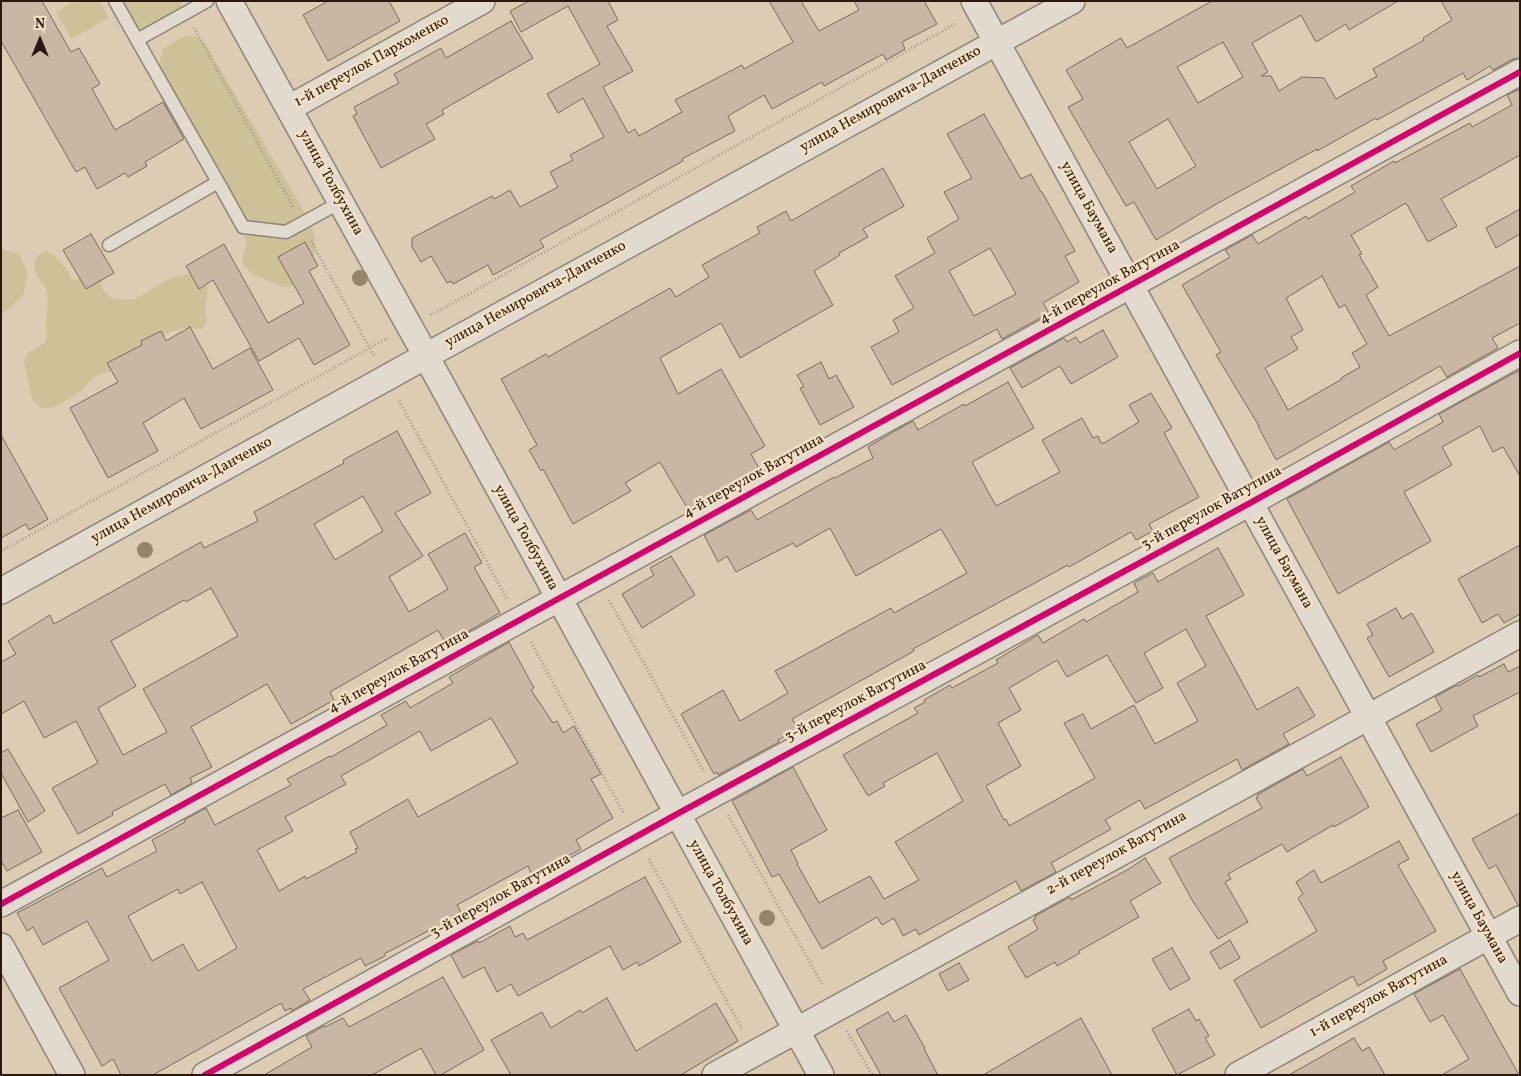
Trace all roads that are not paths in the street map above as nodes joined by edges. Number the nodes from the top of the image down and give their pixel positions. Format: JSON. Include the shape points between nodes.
{"nodes":[{"id":1,"x":115,"y":1,"type":"edge"},
{"id":2,"x":207,"y":1,"type":"edge"},
{"id":3,"x":229,"y":1,"type":"edge"},
{"id":4,"x":482,"y":1,"type":"edge"},
{"id":5,"x":1072,"y":1,"type":"edge"},
{"id":6,"x":977,"y":6,"type":"edge"},
{"id":7,"x":137,"y":40,"type":"junction"},
{"id":8,"x":996,"y":42,"type":"junction"},
{"id":9,"x":1520,"y":72,"type":"edge"},
{"id":10,"x":289,"y":108,"type":"junction"},
{"id":11,"x":218,"y":182,"type":"junction"},
{"id":12,"x":341,"y":202,"type":"junction"},
{"id":13,"x":108,"y":245,"type":"dead end"},
{"id":14,"x":1130,"y":285,"type":"junction"},
{"id":15,"x":1520,"y":353,"type":"edge"},
{"id":16,"x":426,"y":356,"type":"junction"},
{"id":17,"x":1250,"y":502,"type":"junction"},
{"id":18,"x":1,"y":591,"type":"edge"},
{"id":19,"x":559,"y":599,"type":"junction"},
{"id":20,"x":1520,"y":634,"type":"edge"},
{"id":21,"x":1368,"y":718,"type":"junction"},
{"id":22,"x":677,"y":814,"type":"junction"},
{"id":23,"x":1,"y":904,"type":"edge"},
{"id":24,"x":1520,"y":919,"type":"edge"},
{"id":25,"x":1488,"y":936,"type":"junction"},
{"id":26,"x":1,"y":946,"type":"edge"},
{"id":27,"x":1520,"y":993,"type":"edge"},
{"id":28,"x":796,"y":1030,"type":"junction"},
{"id":29,"x":72,"y":1075,"type":"edge"},
{"id":30,"x":205,"y":1075,"type":"edge"},
{"id":31,"x":716,"y":1075,"type":"edge"},
{"id":32,"x":821,"y":1075,"type":"edge"},
{"id":33,"x":1238,"y":1075,"type":"edge"}],
"edges":[{"from":1,"to":7,"type":"lane"},
{"from":2,"to":7,"type":"lane"},
{"from":3,"to":10,"type":"street","name":"улица Толбухина"},
{"from":4,"to":10,"type":"street","name":"1-й переулок Пархоменко"},
{"from":5,"to":8,"type":"street","name":"улица Немировича-Данченко"},
{"from":6,"to":8,"type":"street","name":"улица Баумана"},
{"from":7,"to":11,"type":"lane"},
{"from":8,"to":14,"type":"street","name":"улица Баумана"},
{"from":8,"to":16,"type":"street","name":"улица Немировича-Данченко"},
{"from":9,"to":14,"type":"street","name":"4-й переулок Ватутина"},
{"from":10,"to":12,"type":"street","name":"улица Толбухина"},
{"from":11,"to":12,"type":"lane","via":[[243,227],[286,232]]},
{"from":11,"to":13,"type":"lane"},
{"from":12,"to":16,"type":"street","name":"улица Толбухина"},
{"from":14,"to":17,"type":"street","name":"улица Баумана"},
{"from":14,"to":19,"type":"street","name":"4-й переулок Ватутина"},
{"from":15,"to":17,"type":"street","name":"3-й переулок Ватутина"},
{"from":16,"to":18,"type":"street","name":"улица Немировича-Данченко"},
{"from":16,"to":19,"type":"street","name":"улица Толбухина"},
{"from":17,"to":21,"type":"street","name":"улица Баумана"},
{"from":17,"to":22,"type":"street","name":"3-й переулок Ватутина"},
{"from":19,"to":22,"type":"street","name":"улица Толбухина"},
{"from":19,"to":23,"type":"street","name":"4-й переулок Ватутина"},
{"from":20,"to":21,"type":"street","name":"2-й переулок Ватутина"},
{"from":21,"to":25,"type":"street","name":"улица Баумана"},
{"from":21,"to":28,"type":"street","name":"2-й переулок Ватутина"},
{"from":22,"to":28,"type":"street","name":"улица Толбухина"},
{"from":22,"to":30,"type":"street","name":"3-й переулок Ватутина"},
{"from":24,"to":25,"type":"street","name":"1-й переулок Ватутина"},
{"from":25,"to":27,"type":"street","name":"улица Баумана"},
{"from":25,"to":33,"type":"street","name":"1-й переулок Ватутина"},
{"from":26,"to":29,"type":"street"},
{"from":28,"to":31,"type":"street","name":"2-й переулок Ватутина"},
{"from":28,"to":32,"type":"street","name":"улица Толбухина"}]}
